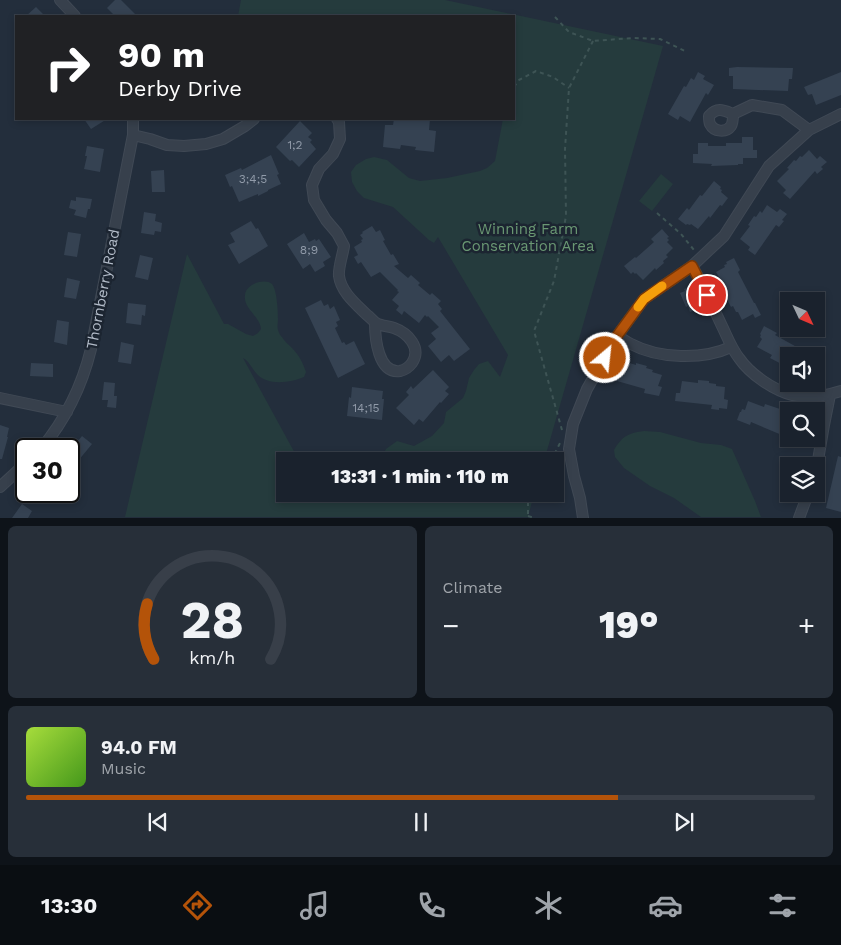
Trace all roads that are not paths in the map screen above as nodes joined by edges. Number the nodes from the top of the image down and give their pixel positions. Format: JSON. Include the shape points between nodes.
{"nodes":[{"id":1,"x":60,"y":0,"type":"edge"},
{"id":2,"x":74,"y":15,"type":"edge"},
{"id":3,"x":733,"y":114,"type":"dead end"},
{"id":4,"x":841,"y":114,"type":"edge"},
{"id":5,"x":133,"y":120,"type":"edge"},
{"id":6,"x":253,"y":120,"type":"edge"},
{"id":7,"x":338,"y":120,"type":"edge"},
{"id":8,"x":809,"y":130,"type":"junction"},
{"id":9,"x":133,"y":135,"type":"junction"},
{"id":10,"x":692,"y":266,"type":"junction"},
{"id":11,"x":375,"y":323,"type":"junction"},
{"id":12,"x":617,"y":336,"type":"junction"},
{"id":13,"x":731,"y":347,"type":"junction"},
{"id":14,"x":841,"y":391,"type":"edge"},
{"id":15,"x":830,"y":395,"type":"junction"},
{"id":16,"x":0,"y":398,"type":"edge"},
{"id":17,"x":67,"y":412,"type":"junction"},
{"id":18,"x":50,"y":438,"type":"edge"},
{"id":19,"x":819,"y":457,"type":"edge"},
{"id":20,"x":15,"y":474,"type":"edge"},
{"id":21,"x":0,"y":488,"type":"edge"},
{"id":22,"x":805,"y":502,"type":"edge"},
{"id":23,"x":582,"y":518,"type":"edge"},
{"id":24,"x":799,"y":518,"type":"edge"}],
"edges":[{"from":1,"to":2,"type":"street"},
{"from":3,"to":8,"type":"street","via":[[752,105],[782,110]]},
{"from":4,"to":8,"type":"street"},
{"from":5,"to":9,"type":"street","name":"Thornberry Road"},
{"from":6,"to":9,"type":"street","via":[[223,139],[206,144],[167,145]]},
{"from":7,"to":11,"type":"street","via":[[340,139],[315,177],[312,185],[314,200],[344,246],[338,274],[343,288]]},
{"from":8,"to":10,"type":"street","via":[[769,166],[724,236]]},
{"from":9,"to":17,"type":"street","name":"Thornberry Road","via":[[92,349]]},
{"from":10,"to":12,"type":"street","via":[[644,299]]},
{"from":10,"to":13,"type":"street"},
{"from":11,"to":11,"type":"street","via":[[384,365],[395,371],[404,370],[415,358],[416,348],[412,341],[394,328]]},
{"from":12,"to":13,"type":"street","via":[[632,345],[663,355],[709,354]]},
{"from":12,"to":23,"type":"street","via":[[587,389],[573,424],[569,448]]},
{"from":13,"to":15,"type":"street","via":[[751,372],[778,389],[792,395]]},
{"from":14,"to":15,"type":"street"},
{"from":15,"to":19,"type":"street"},
{"from":16,"to":17,"type":"street"},
{"from":17,"to":18,"type":"street","name":"Thornberry Road"},
{"from":20,"to":21,"type":"street"},
{"from":22,"to":24,"type":"street"}]}
